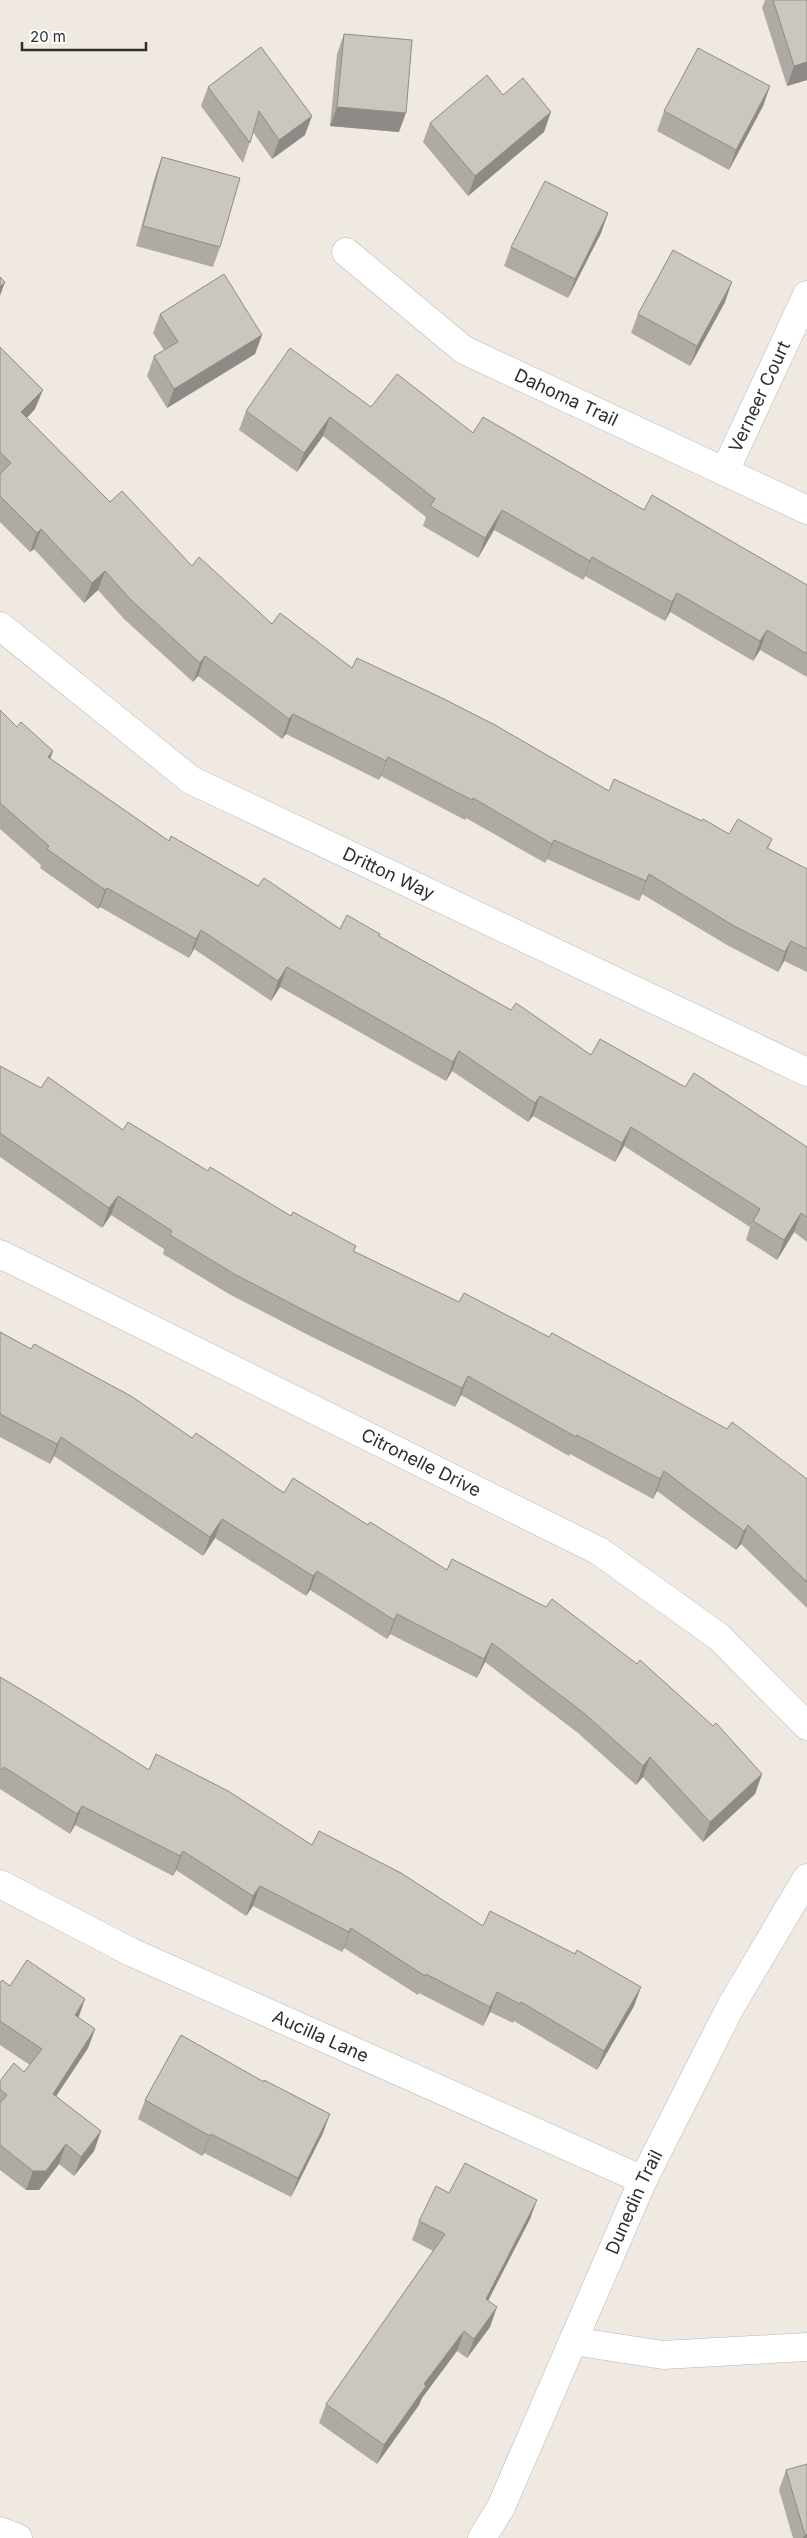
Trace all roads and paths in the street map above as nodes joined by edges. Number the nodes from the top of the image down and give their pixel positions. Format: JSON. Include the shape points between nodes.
{"nodes":[{"id":1,"x":346,"y":252,"type":"dead end"},
{"id":2,"x":807,"y":295,"type":"edge"},
{"id":3,"x":725,"y":472,"type":"junction"},
{"id":4,"x":807,"y":510,"type":"edge"},
{"id":5,"x":0,"y":626,"type":"edge"},
{"id":6,"x":807,"y":1072,"type":"edge"},
{"id":7,"x":0,"y":1254,"type":"edge"},
{"id":8,"x":807,"y":1726,"type":"edge"},
{"id":9,"x":807,"y":1878,"type":"edge"},
{"id":10,"x":0,"y":1884,"type":"edge"},
{"id":11,"x":644,"y":2180,"type":"junction"},
{"id":12,"x":574,"y":2341,"type":"junction"},
{"id":13,"x":807,"y":2347,"type":"edge"},
{"id":14,"x":0,"y":2531,"type":"edge"},
{"id":15,"x":18,"y":2538,"type":"edge"},
{"id":16,"x":482,"y":2538,"type":"edge"}],
"edges":[{"from":1,"to":3,"type":"street","name":"Dahoma Trail","via":[[464,350]]},
{"from":2,"to":3,"type":"street","name":"Verneer Court"},
{"from":3,"to":4,"type":"street","name":"Dahoma Trail"},
{"from":5,"to":6,"type":"street","name":"Dritton Way","via":[[191,780]]},
{"from":7,"to":8,"type":"street","name":"Citronelle Drive","via":[[599,1551],[720,1637]]},
{"from":9,"to":11,"type":"street","name":"Dunedin Trail","via":[[731,2006]]},
{"from":10,"to":11,"type":"street","name":"Aucilla Lane","via":[[131,1952]]},
{"from":11,"to":12,"type":"street","name":"Dunedin Trail"},
{"from":12,"to":13,"type":"street","via":[[663,2355]]},
{"from":12,"to":16,"type":"street","name":"Dunedin Trail","via":[[501,2508]]},
{"from":14,"to":15,"type":"street"}]}
